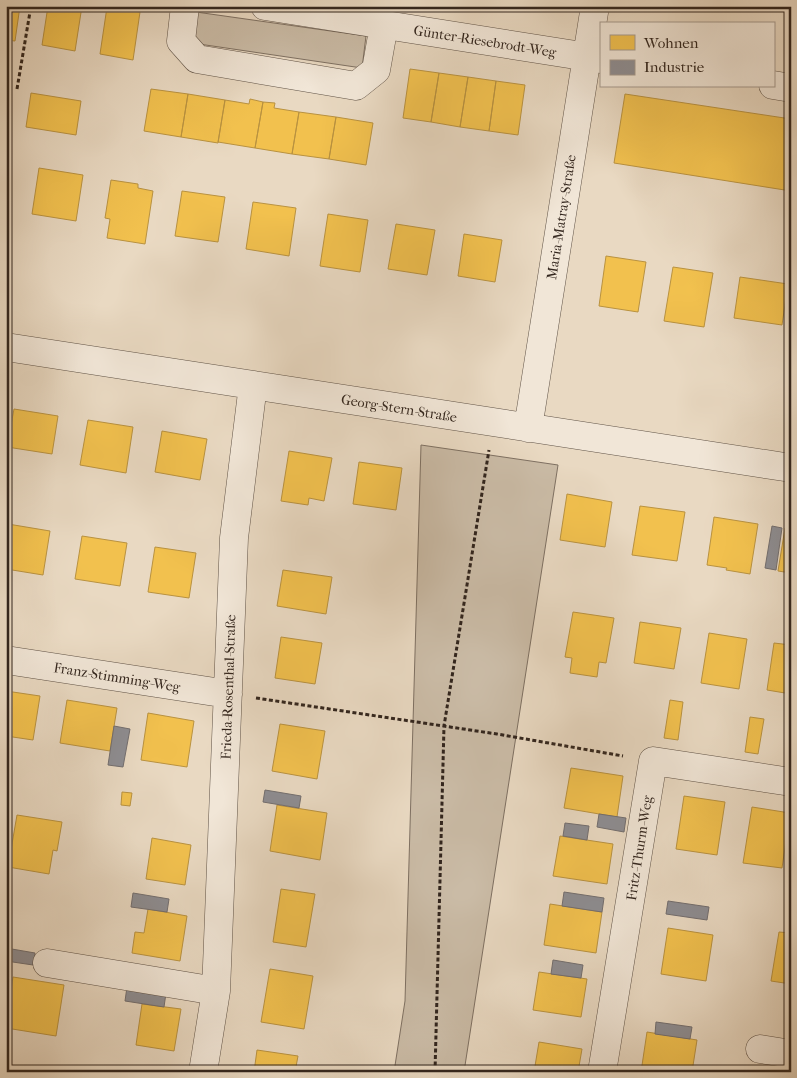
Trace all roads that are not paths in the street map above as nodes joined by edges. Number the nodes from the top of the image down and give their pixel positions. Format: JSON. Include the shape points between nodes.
{"nodes":[{"id":1,"x":185,"y":6,"type":"edge"},
{"id":2,"x":265,"y":6,"type":"edge"},
{"id":3,"x":594,"y":6,"type":"edge"},
{"id":4,"x":384,"y":25,"type":"junction"},
{"id":5,"x":594,"y":58,"type":"edge"},
{"id":6,"x":774,"y":85,"type":"edge"},
{"id":7,"x":791,"y":88,"type":"edge"},
{"id":8,"x":6,"y":347,"type":"edge"},
{"id":9,"x":253,"y":385,"type":"junction"},
{"id":10,"x":528,"y":428,"type":"junction"},
{"id":11,"x":791,"y":468,"type":"edge"},
{"id":12,"x":6,"y":660,"type":"edge"},
{"id":13,"x":228,"y":694,"type":"junction"},
{"id":14,"x":791,"y":782,"type":"edge"},
{"id":15,"x":47,"y":963,"type":"dead end"},
{"id":16,"x":216,"y":991,"type":"junction"},
{"id":17,"x":760,"y":1049,"type":"dead end"},
{"id":18,"x":791,"y":1054,"type":"edge"},
{"id":19,"x":203,"y":1072,"type":"edge"},
{"id":20,"x":602,"y":1072,"type":"edge"}],
"edges":[{"from":1,"to":4,"type":"street","via":[[181,41],[197,59],[356,86],[376,70]]},
{"from":2,"to":4,"type":"street","name":"Günter-Riesebrodt-Weg"},
{"from":3,"to":5,"type":"street","name":"Maria-Matray-Straße"},
{"from":4,"to":5,"type":"street","name":"Günter-Riesebrodt-Weg"},
{"from":5,"to":10,"type":"street","name":"Maria-Matray-Straße"},
{"from":6,"to":7,"type":"street"},
{"from":8,"to":9,"type":"street","name":"Georg-Stern-Straße"},
{"from":9,"to":10,"type":"street","name":"Georg-Stern-Straße"},
{"from":9,"to":13,"type":"street","name":"Frieda-Rosenthal-Straße","via":[[234,538]]},
{"from":10,"to":11,"type":"street","name":"Georg-Stern-Straße"},
{"from":12,"to":13,"type":"street","name":"Franz-Stimming-Weg"},
{"from":13,"to":16,"type":"street","name":"Frieda-Rosenthal-Straße"},
{"from":14,"to":20,"type":"street","name":"Fritz-Thurm-Weg","via":[[654,761]]},
{"from":15,"to":16,"type":"street"},
{"from":16,"to":19,"type":"street","name":"Frieda-Rosenthal-Straße"},
{"from":17,"to":18,"type":"street"}]}
